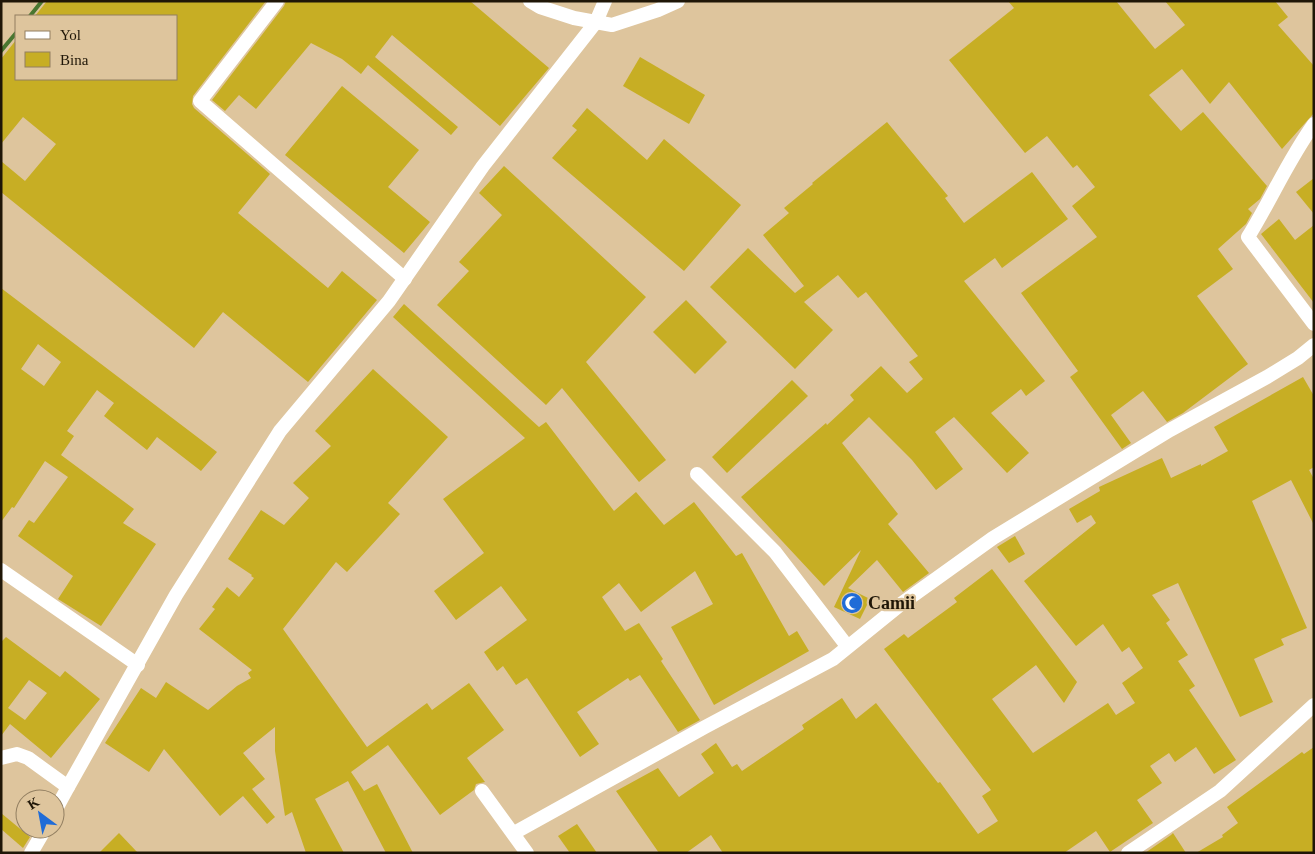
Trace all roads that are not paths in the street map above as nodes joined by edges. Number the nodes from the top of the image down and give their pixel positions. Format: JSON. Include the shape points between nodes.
{"nodes":[{"id":1,"x":277,"y":1,"type":"edge"},
{"id":2,"x":530,"y":1,"type":"edge"},
{"id":3,"x":605,"y":1,"type":"edge"},
{"id":4,"x":678,"y":1,"type":"edge"},
{"id":5,"x":596,"y":22,"type":"junction"},
{"id":6,"x":1314,"y":124,"type":"edge"},
{"id":7,"x":405,"y":279,"type":"junction"},
{"id":8,"x":1314,"y":324,"type":"edge"},
{"id":9,"x":1314,"y":345,"type":"edge"},
{"id":10,"x":697,"y":474,"type":"dead end"},
{"id":11,"x":1,"y":570,"type":"edge"},
{"id":12,"x":847,"y":646,"type":"junction"},
{"id":13,"x":138,"y":664,"type":"junction"},
{"id":14,"x":1314,"y":705,"type":"edge"},
{"id":15,"x":1,"y":758,"type":"edge"},
{"id":16,"x":68,"y":787,"type":"junction"},
{"id":17,"x":482,"y":791,"type":"dead end"},
{"id":18,"x":65,"y":793,"type":"edge"},
{"id":19,"x":514,"y":833,"type":"junction"},
{"id":20,"x":39,"y":839,"type":"edge"},
{"id":21,"x":31,"y":853,"type":"edge"},
{"id":22,"x":527,"y":853,"type":"edge"},
{"id":23,"x":1128,"y":853,"type":"edge"}],
"edges":[{"from":1,"to":7,"type":"street","via":[[200,102]]},
{"from":2,"to":5,"type":"street","via":[[574,18]]},
{"from":3,"to":5,"type":"street"},
{"from":4,"to":5,"type":"street","via":[[612,25]]},
{"from":5,"to":7,"type":"street","via":[[483,166]]},
{"from":6,"to":8,"type":"street","via":[[1297,148],[1248,237]]},
{"from":7,"to":13,"type":"street","via":[[280,432],[176,595]]},
{"from":9,"to":12,"type":"street","via":[[1267,377],[1170,430],[993,538]]},
{"from":10,"to":12,"type":"street","via":[[775,552]]},
{"from":11,"to":13,"type":"street"},
{"from":12,"to":19,"type":"street","via":[[833,659]]},
{"from":13,"to":16,"type":"street"},
{"from":14,"to":23,"type":"street","via":[[1220,791]]},
{"from":15,"to":16,"type":"street","via":[[17,754],[28,758]]},
{"from":16,"to":18,"type":"street"},
{"from":17,"to":19,"type":"street"},
{"from":19,"to":22,"type":"street"},
{"from":20,"to":21,"type":"street"}]}
